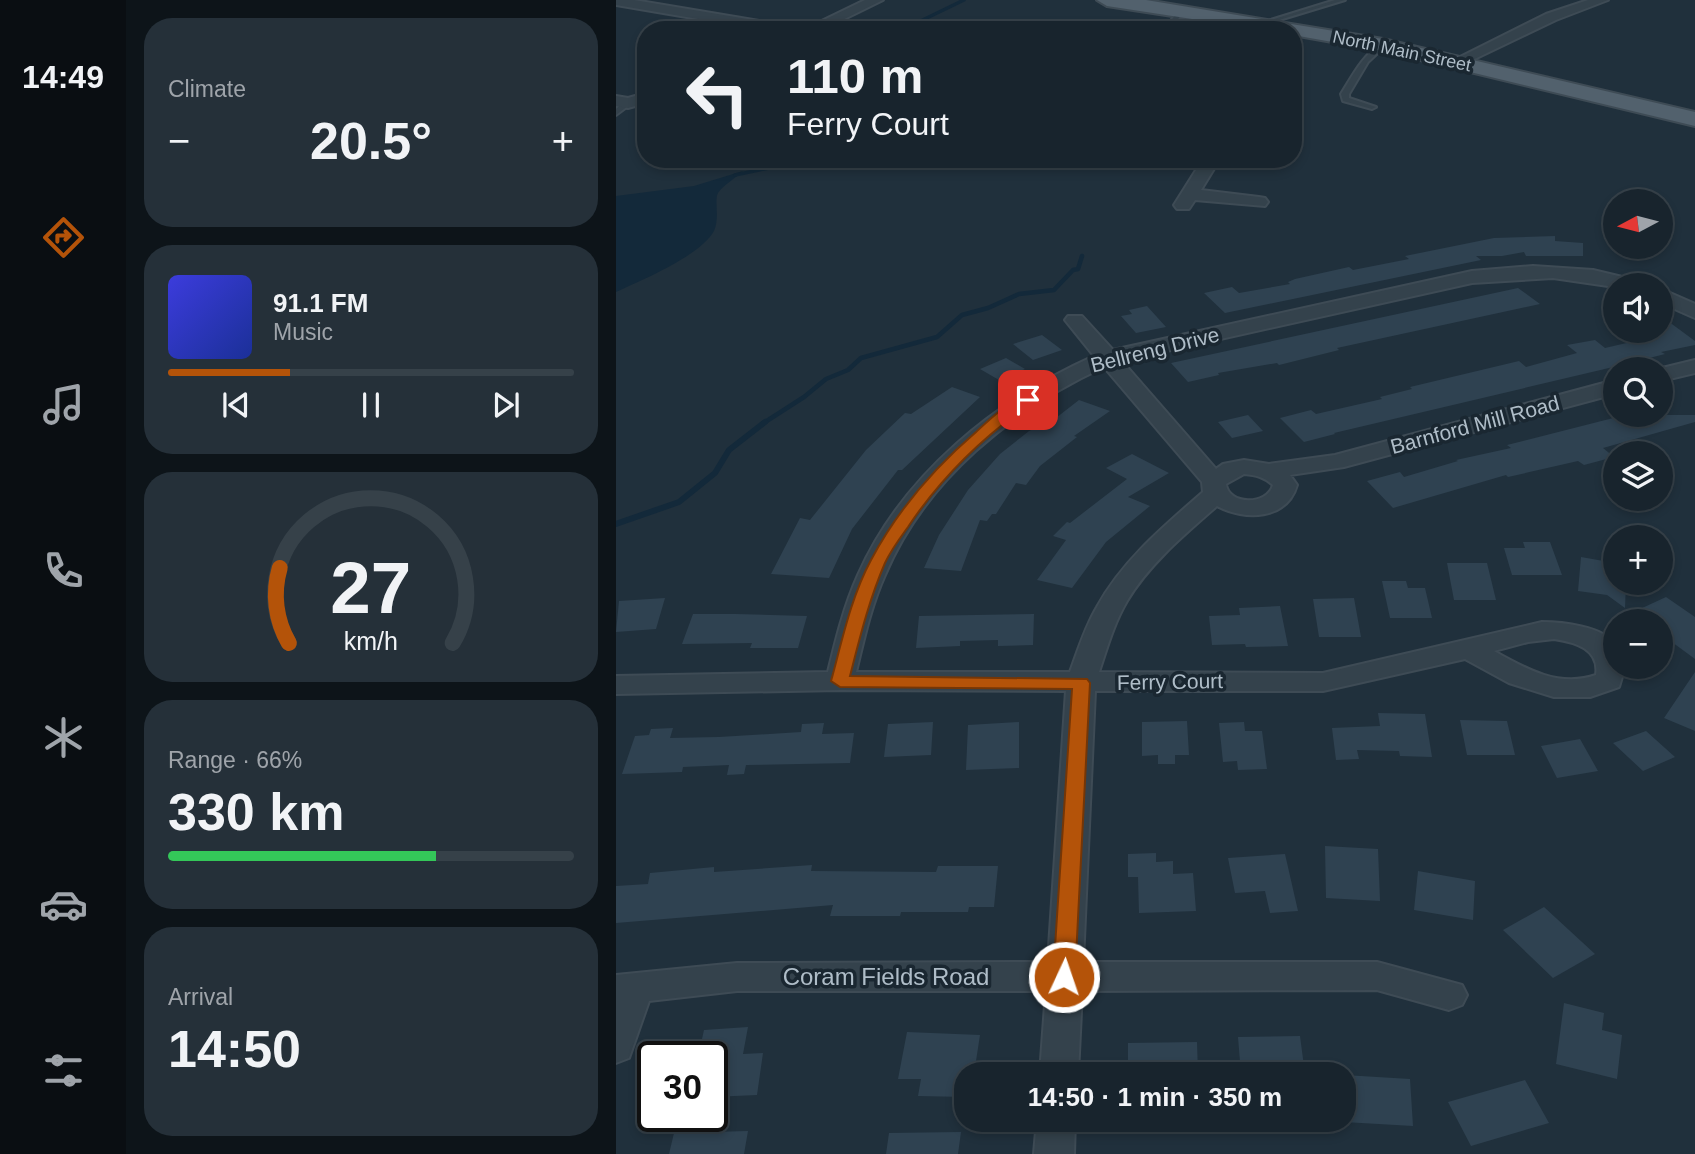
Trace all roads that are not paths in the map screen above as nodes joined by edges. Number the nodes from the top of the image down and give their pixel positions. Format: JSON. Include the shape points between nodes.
{"nodes":[{"id":1,"x":876,"y":0,"type":"edge"},
{"id":2,"x":1107,"y":0,"type":"edge"},
{"id":3,"x":1342,"y":0,"type":"edge"},
{"id":4,"x":1601,"y":0,"type":"edge"},
{"id":5,"x":616,"y":1,"type":"edge"},
{"id":6,"x":1181,"y":11,"type":"junction"},
{"id":7,"x":735,"y":21,"type":"edge"},
{"id":8,"x":830,"y":21,"type":"edge"},
{"id":9,"x":1174,"y":21,"type":"edge"},
{"id":10,"x":1250,"y":21,"type":"edge"},
{"id":11,"x":1271,"y":21,"type":"edge"},
{"id":12,"x":1302,"y":34,"type":"edge"},
{"id":13,"x":1383,"y":45,"type":"junction"},
{"id":14,"x":1457,"y":62,"type":"junction"},
{"id":15,"x":637,"y":100,"type":"edge"},
{"id":16,"x":620,"y":105,"type":"edge"},
{"id":17,"x":1372,"y":107,"type":"dead end"},
{"id":18,"x":1695,"y":119,"type":"edge"},
{"id":19,"x":1206,"y":168,"type":"edge"},
{"id":20,"x":1259,"y":202,"type":"dead end"},
{"id":21,"x":1603,"y":278,"type":"edge"},
{"id":22,"x":1673,"y":301,"type":"edge"},
{"id":23,"x":1695,"y":312,"type":"edge"},
{"id":24,"x":1075,"y":320,"type":"dead end"},
{"id":25,"x":1107,"y":358,"type":"junction"},
{"id":26,"x":1695,"y":366,"type":"edge"},
{"id":27,"x":1673,"y":372,"type":"edge"},
{"id":28,"x":1603,"y":390,"type":"edge"},
{"id":29,"x":1176,"y":434,"type":"junction"},
{"id":30,"x":1266,"y":474,"type":"junction"},
{"id":31,"x":1215,"y":487,"type":"junction"},
{"id":32,"x":1240,"y":507,"type":"junction"},
{"id":33,"x":1165,"y":542,"type":"junction"},
{"id":34,"x":1468,"y":649,"type":"dead end"},
{"id":35,"x":840,"y":681,"type":"junction"},
{"id":36,"x":1081,"y":683,"type":"junction"},
{"id":37,"x":616,"y":685,"type":"edge"},
{"id":38,"x":1064,"y":977,"type":"junction"},
{"id":39,"x":625,"y":989,"type":"edge"},
{"id":40,"x":1449,"y":995,"type":"dead end"},
{"id":41,"x":616,"y":1047,"type":"edge"},
{"id":42,"x":1060,"y":1062,"type":"edge"},
{"id":43,"x":1055,"y":1132,"type":"edge"},
{"id":44,"x":1054,"y":1154,"type":"edge"}],
"edges":[{"from":1,"to":8,"type":"street"},
{"from":2,"to":6,"type":"main road","name":"North Main Street"},
{"from":3,"to":11,"type":"lane"},
{"from":4,"to":14,"type":"street","via":[[1551,17]]},
{"from":5,"to":7,"type":"street"},
{"from":6,"to":9,"type":"lane"},
{"from":6,"to":10,"type":"main road","name":"North Main Street"},
{"from":12,"to":13,"type":"main road","name":"North Main Street"},
{"from":13,"to":14,"type":"main road","name":"North Main Street"},
{"from":13,"to":17,"type":"lane","via":[[1361,65],[1345,94],[1346,99]]},
{"from":14,"to":18,"type":"main road","name":"North Main Street"},
{"from":15,"to":16,"type":"street"},
{"from":19,"to":20,"type":"street","via":[[1186,200]]},
{"from":21,"to":25,"type":"street","name":"Bellreng Drive","via":[[1559,272],[1472,277]]},
{"from":22,"to":23,"type":"street"},
{"from":24,"to":25,"type":"street"},
{"from":25,"to":29,"type":"street"},
{"from":25,"to":35,"type":"street","name":"Bellreng Drive","via":[[1068,374],[997,421],[924,491],[879,560],[859,607]]},
{"from":26,"to":27,"type":"street"},
{"from":28,"to":30,"type":"street","name":"Barnford Mill Road","via":[[1336,462]]},
{"from":29,"to":30,"type":"street"},
{"from":29,"to":31,"type":"street"},
{"from":30,"to":31,"type":"street","name":"Barnford Mill Road","via":[[1231,470]]},
{"from":30,"to":32,"type":"street","name":"Barnford Mill Road","via":[[1285,493],[1268,505]]},
{"from":31,"to":32,"type":"street","via":[[1230,505]]},
{"from":31,"to":33,"type":"street","name":"Barnford Mill Road"},
{"from":32,"to":33,"type":"street","name":"Barnford Mill Road"},
{"from":33,"to":36,"type":"street","name":"Barnford Mill Road","via":[[1116,598],[1098,632]]},
{"from":34,"to":36,"type":"street","name":"Ferry Court","via":[[1323,682]]},
{"from":35,"to":36,"type":"street","name":"Ferry Court"},
{"from":35,"to":37,"type":"street","name":"Ferry Court"},
{"from":36,"to":38,"type":"street","name":"Barnford Mill Road"},
{"from":38,"to":39,"type":"street","name":"Coram Fields Road","via":[[737,977]]},
{"from":38,"to":40,"type":"street","name":"Coram Fields Road","via":[[1377,976]]},
{"from":38,"to":42,"type":"street","name":"Barnford Mill Road"},
{"from":39,"to":41,"type":"street"},
{"from":43,"to":44,"type":"street"}]}
